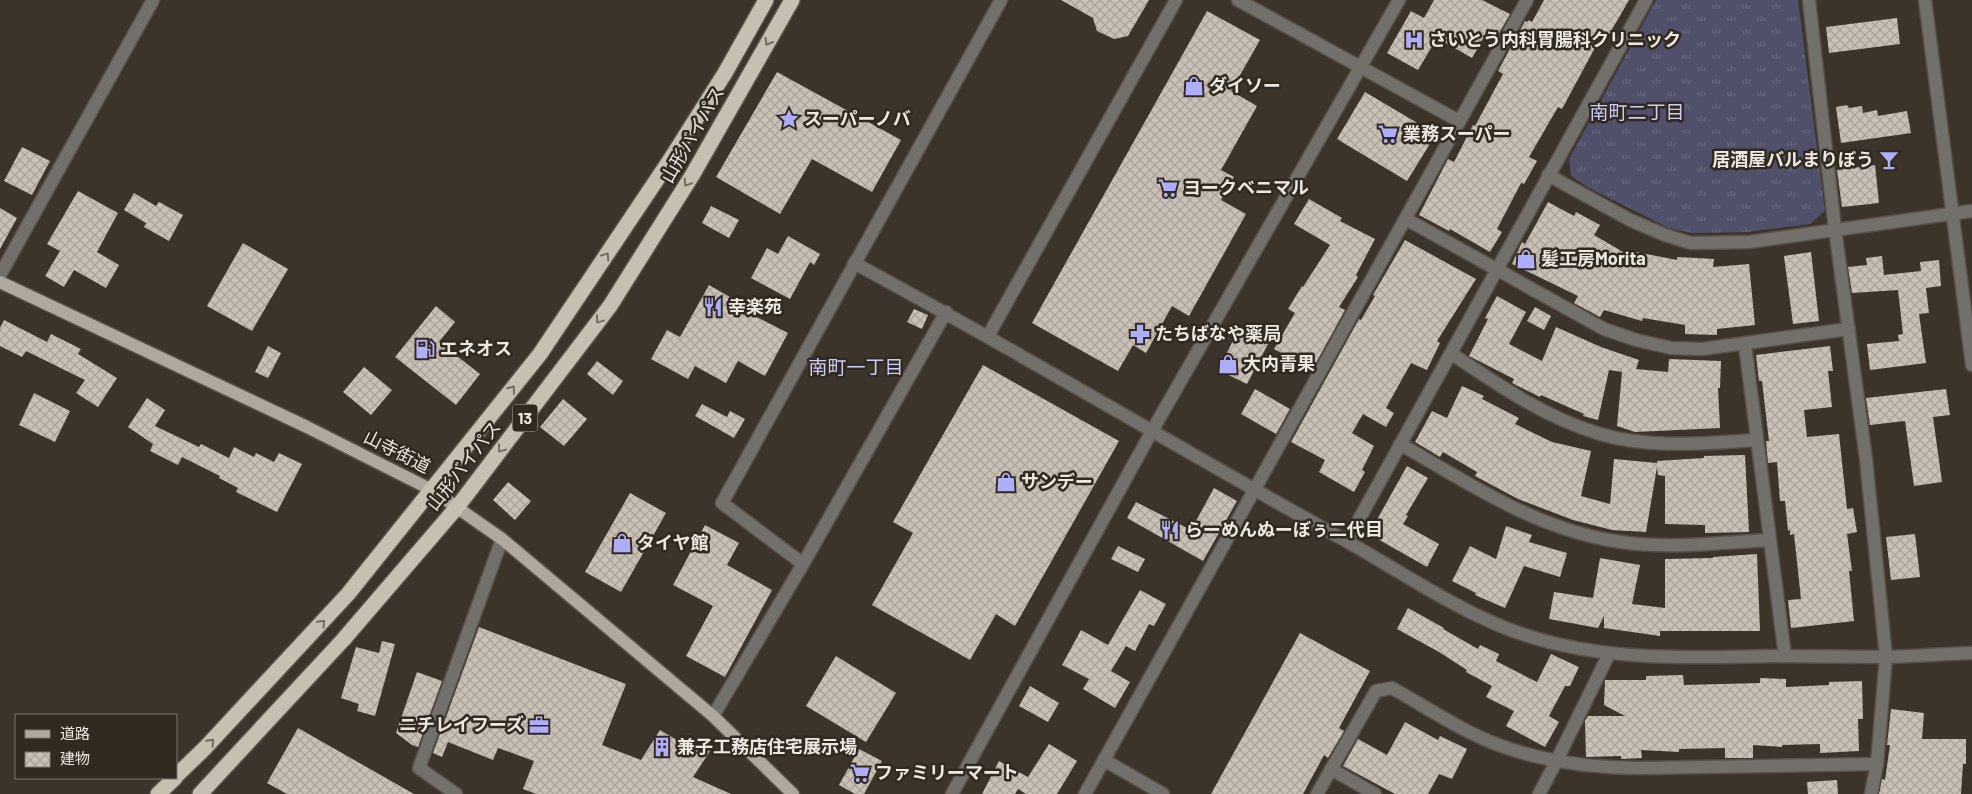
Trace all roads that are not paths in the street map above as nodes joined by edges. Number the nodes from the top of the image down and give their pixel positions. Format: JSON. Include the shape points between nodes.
{"nodes":[{"id":1,"x":153,"y":0,"type":"edge"},
{"id":2,"x":766,"y":0,"type":"edge"},
{"id":3,"x":792,"y":0,"type":"edge"},
{"id":4,"x":1002,"y":0,"type":"edge"},
{"id":5,"x":1176,"y":0,"type":"edge"},
{"id":6,"x":1238,"y":0,"type":"edge"},
{"id":7,"x":1399,"y":0,"type":"edge"},
{"id":8,"x":1528,"y":0,"type":"edge"},
{"id":9,"x":1646,"y":0,"type":"edge"},
{"id":10,"x":1809,"y":0,"type":"edge"},
{"id":11,"x":1925,"y":0,"type":"edge"},
{"id":12,"x":1361,"y":68,"type":"junction"},
{"id":13,"x":1459,"y":121,"type":"junction"},
{"id":14,"x":1548,"y":176,"type":"junction"},
{"id":15,"x":1972,"y":211,"type":"edge"},
{"id":16,"x":1952,"y":214,"type":"junction"},
{"id":17,"x":1406,"y":219,"type":"junction"},
{"id":18,"x":1834,"y":229,"type":"junction"},
{"id":19,"x":854,"y":263,"type":"junction"},
{"id":20,"x":1498,"y":269,"type":"junction"},
{"id":21,"x":0,"y":275,"type":"edge"},
{"id":22,"x":0,"y":282,"type":"edge"},
{"id":23,"x":946,"y":312,"type":"junction"},
{"id":24,"x":1849,"y":329,"type":"junction"},
{"id":25,"x":988,"y":336,"type":"junction"},
{"id":26,"x":1745,"y":345,"type":"junction"},
{"id":27,"x":1452,"y":354,"type":"junction"},
{"id":28,"x":1972,"y":365,"type":"edge"},
{"id":29,"x":1152,"y":431,"type":"junction"},
{"id":30,"x":1756,"y":440,"type":"junction"},
{"id":31,"x":1400,"y":444,"type":"junction"},
{"id":32,"x":432,"y":490,"type":"junction"},
{"id":33,"x":1254,"y":490,"type":"junction"},
{"id":34,"x":458,"y":506,"type":"junction"},
{"id":35,"x":502,"y":539,"type":"junction"},
{"id":36,"x":1768,"y":540,"type":"junction"},
{"id":37,"x":1347,"y":541,"type":"junction"},
{"id":38,"x":803,"y":564,"type":"junction"},
{"id":39,"x":1972,"y":653,"type":"edge"},
{"id":40,"x":1609,"y":654,"type":"junction"},
{"id":41,"x":1785,"y":656,"type":"junction"},
{"id":42,"x":1886,"y":656,"type":"junction"},
{"id":43,"x":713,"y":716,"type":"junction"},
{"id":44,"x":1104,"y":760,"type":"junction"},
{"id":45,"x":1556,"y":762,"type":"junction"},
{"id":46,"x":1877,"y":764,"type":"junction"},
{"id":47,"x":1331,"y":769,"type":"junction"},
{"id":48,"x":178,"y":775,"type":"edge"},
{"id":49,"x":174,"y":779,"type":"edge"},
{"id":50,"x":158,"y":794,"type":"edge"},
{"id":51,"x":200,"y":794,"type":"edge"},
{"id":52,"x":456,"y":794,"type":"edge"},
{"id":53,"x":793,"y":794,"type":"edge"},
{"id":54,"x":952,"y":794,"type":"edge"},
{"id":55,"x":1085,"y":794,"type":"edge"},
{"id":56,"x":1164,"y":794,"type":"edge"},
{"id":57,"x":1317,"y":794,"type":"edge"},
{"id":58,"x":1375,"y":794,"type":"edge"},
{"id":59,"x":1539,"y":794,"type":"edge"},
{"id":60,"x":1871,"y":794,"type":"edge"}],
"edges":[{"from":1,"to":21,"type":"street"},
{"from":32,"to":2,"type":"highway","name":"山形バイパス","number":"13","one_way":true,"via":[[540,354],[670,160]]},
{"from":3,"to":34,"type":"highway","name":"山形バイパス","number":"13","one_way":true,"via":[[693,174],[610,306]]},
{"from":4,"to":19,"type":"street"},
{"from":5,"to":25,"type":"street"},
{"from":6,"to":12,"type":"street"},
{"from":7,"to":12,"type":"street"},
{"from":8,"to":13,"type":"street"},
{"from":9,"to":14,"type":"street"},
{"from":10,"to":18,"type":"street"},
{"from":11,"to":16,"type":"street"},
{"from":12,"to":13,"type":"street"},
{"from":12,"to":29,"type":"street"},
{"from":13,"to":17,"type":"street"},
{"from":14,"to":18,"type":"street","via":[[1664,236],[1691,243],[1749,242]]},
{"from":14,"to":20,"type":"street"},
{"from":15,"to":16,"type":"street"},
{"from":16,"to":18,"type":"street"},
{"from":16,"to":28,"type":"street"},
{"from":17,"to":20,"type":"street"},
{"from":17,"to":33,"type":"street"},
{"from":18,"to":24,"type":"street"},
{"from":19,"to":23,"type":"street"},
{"from":19,"to":38,"type":"street","via":[[722,503]]},
{"from":20,"to":26,"type":"street","via":[[1604,329],[1636,340],[1678,348]]},
{"from":20,"to":27,"type":"street"},
{"from":22,"to":32,"type":"main road","name":"山寺街道","via":[[308,427]]},
{"from":23,"to":25,"type":"street"},
{"from":23,"to":38,"type":"street"},
{"from":24,"to":26,"type":"street"},
{"from":24,"to":42,"type":"street"},
{"from":25,"to":29,"type":"street"},
{"from":26,"to":30,"type":"street"},
{"from":27,"to":30,"type":"street","via":[[1531,404],[1600,434],[1658,442]]},
{"from":27,"to":31,"type":"street"},
{"from":29,"to":33,"type":"street"},
{"from":29,"to":54,"type":"street"},
{"from":30,"to":36,"type":"street"},
{"from":31,"to":36,"type":"street","via":[[1525,514],[1586,536],[1650,544]]},
{"from":31,"to":37,"type":"street"},
{"from":32,"to":34,"type":"main road","name":"山寺街道"},
{"from":48,"to":32,"type":"highway","name":"山形バイパス","number":"13","one_way":true,"via":[[348,594]]},
{"from":33,"to":37,"type":"street"},
{"from":33,"to":44,"type":"street"},
{"from":34,"to":35,"type":"main road","name":"山寺街道"},
{"from":34,"to":51,"type":"highway","name":"山形バイパス","number":"13","via":[[342,640]]},
{"from":35,"to":43,"type":"main road","name":"山寺街道"},
{"from":35,"to":52,"type":"street","via":[[419,768]]},
{"from":36,"to":41,"type":"street"},
{"from":37,"to":40,"type":"street","via":[[1441,598],[1505,629],[1555,644]]},
{"from":38,"to":43,"type":"street"},
{"from":39,"to":42,"type":"street"},
{"from":40,"to":41,"type":"street","via":[[1682,658]]},
{"from":40,"to":45,"type":"street"},
{"from":41,"to":42,"type":"street"},
{"from":42,"to":46,"type":"street"},
{"from":43,"to":53,"type":"main road","name":"山寺街道"},
{"from":44,"to":55,"type":"street"},
{"from":44,"to":56,"type":"street"},
{"from":45,"to":46,"type":"street","via":[[1632,768]]},
{"from":45,"to":47,"type":"street","via":[[1496,744],[1392,688],[1376,691]]},
{"from":45,"to":59,"type":"street"},
{"from":46,"to":60,"type":"street"},
{"from":47,"to":57,"type":"street"},
{"from":47,"to":58,"type":"street"},
{"from":49,"to":50,"type":"highway","name":"山形バイパス","number":"13"}]}
